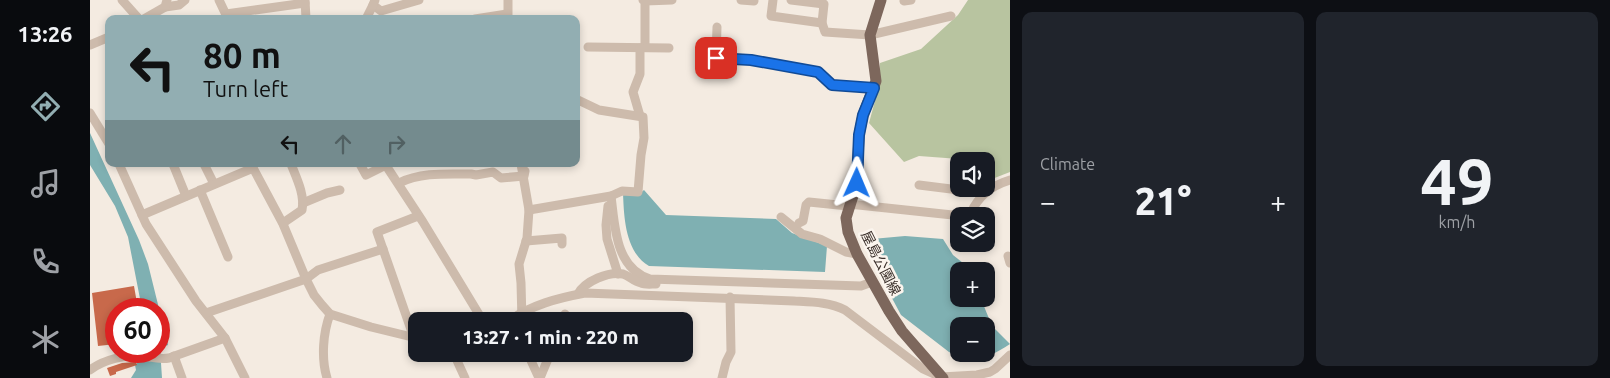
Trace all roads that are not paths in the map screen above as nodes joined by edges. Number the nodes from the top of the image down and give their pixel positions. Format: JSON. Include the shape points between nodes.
{"nodes":[{"id":1,"x":122,"y":0,"type":"edge"},
{"id":2,"x":185,"y":0,"type":"edge"},
{"id":3,"x":218,"y":0,"type":"edge"},
{"id":4,"x":419,"y":0,"type":"edge"},
{"id":5,"x":508,"y":0,"type":"edge"},
{"id":6,"x":644,"y":0,"type":"edge"},
{"id":7,"x":672,"y":0,"type":"edge"},
{"id":8,"x":740,"y":0,"type":"edge"},
{"id":9,"x":773,"y":0,"type":"edge"},
{"id":10,"x":791,"y":0,"type":"edge"},
{"id":11,"x":881,"y":0,"type":"edge"},
{"id":12,"x":754,"y":1,"type":"dead end"},
{"id":13,"x":305,"y":2,"type":"edge"},
{"id":14,"x":166,"y":3,"type":"edge"},
{"id":15,"x":374,"y":3,"type":"edge"},
{"id":16,"x":135,"y":15,"type":"edge"},
{"id":17,"x":150,"y":15,"type":"edge"},
{"id":18,"x":226,"y":15,"type":"edge"},
{"id":19,"x":237,"y":15,"type":"edge"},
{"id":20,"x":306,"y":15,"type":"edge"},
{"id":21,"x":368,"y":15,"type":"edge"},
{"id":22,"x":508,"y":15,"type":"edge"},
{"id":23,"x":951,"y":16,"type":"dead end"},
{"id":24,"x":822,"y":23,"type":"junction"},
{"id":25,"x":717,"y":27,"type":"dead end"},
{"id":26,"x":870,"y":35,"type":"junction"},
{"id":27,"x":105,"y":39,"type":"edge"},
{"id":28,"x":90,"y":45,"type":"edge"},
{"id":29,"x":588,"y":47,"type":"dead end"},
{"id":30,"x":643,"y":48,"type":"junction"},
{"id":31,"x":670,"y":48,"type":"dead end"},
{"id":32,"x":874,"y":88,"type":"junction"},
{"id":33,"x":580,"y":101,"type":"edge"},
{"id":34,"x":90,"y":114,"type":"edge"},
{"id":35,"x":640,"y":116,"type":"junction"},
{"id":36,"x":105,"y":138,"type":"edge"},
{"id":37,"x":120,"y":167,"type":"edge"},
{"id":38,"x":174,"y":167,"type":"edge"},
{"id":39,"x":206,"y":167,"type":"edge"},
{"id":40,"x":250,"y":167,"type":"edge"},
{"id":41,"x":253,"y":167,"type":"edge"},
{"id":42,"x":292,"y":167,"type":"edge"},
{"id":43,"x":362,"y":167,"type":"edge"},
{"id":44,"x":381,"y":167,"type":"edge"},
{"id":45,"x":388,"y":167,"type":"edge"},
{"id":46,"x":522,"y":167,"type":"edge"},
{"id":47,"x":526,"y":167,"type":"edge"},
{"id":48,"x":524,"y":176,"type":"junction"},
{"id":49,"x":1010,"y":180,"type":"edge"},
{"id":50,"x":399,"y":183,"type":"junction"},
{"id":51,"x":214,"y":184,"type":"junction"},
{"id":52,"x":919,"y":185,"type":"dead end"},
{"id":53,"x":995,"y":187,"type":"edge"},
{"id":54,"x":950,"y":189,"type":"edge"},
{"id":55,"x":200,"y":190,"type":"junction"},
{"id":56,"x":340,"y":190,"type":"dead end"},
{"id":57,"x":186,"y":196,"type":"junction"},
{"id":58,"x":611,"y":196,"type":"junction"},
{"id":59,"x":981,"y":197,"type":"edge"},
{"id":60,"x":303,"y":202,"type":"junction"},
{"id":61,"x":849,"y":205,"type":"junction"},
{"id":62,"x":529,"y":210,"type":"junction"},
{"id":63,"x":142,"y":215,"type":"junction"},
{"id":64,"x":418,"y":216,"type":"junction"},
{"id":65,"x":781,"y":217,"type":"dead end"},
{"id":66,"x":283,"y":223,"type":"junction"},
{"id":67,"x":799,"y":224,"type":"dead end"},
{"id":68,"x":526,"y":241,"type":"junction"},
{"id":69,"x":562,"y":244,"type":"dead end"},
{"id":70,"x":383,"y":249,"type":"junction"},
{"id":71,"x":857,"y":254,"type":"junction"},
{"id":72,"x":228,"y":257,"type":"dead end"},
{"id":73,"x":618,"y":274,"type":"junction"},
{"id":74,"x":306,"y":279,"type":"junction"},
{"id":75,"x":680,"y":281,"type":"junction"},
{"id":76,"x":872,"y":282,"type":"junction"},
{"id":77,"x":578,"y":294,"type":"junction"},
{"id":78,"x":730,"y":297,"type":"junction"},
{"id":79,"x":477,"y":312,"type":"edge"},
{"id":80,"x":521,"y":312,"type":"edge"},
{"id":81,"x":531,"y":312,"type":"edge"},
{"id":82,"x":206,"y":313,"type":"junction"},
{"id":83,"x":330,"y":314,"type":"junction"},
{"id":84,"x":408,"y":319,"type":"edge"},
{"id":85,"x":408,"y":336,"type":"edge"},
{"id":86,"x":225,"y":338,"type":"junction"},
{"id":87,"x":174,"y":356,"type":"junction"},
{"id":88,"x":1010,"y":356,"type":"edge"},
{"id":89,"x":458,"y":362,"type":"edge"},
{"id":90,"x":532,"y":362,"type":"edge"},
{"id":91,"x":547,"y":362,"type":"edge"},
{"id":92,"x":90,"y":370,"type":"edge"},
{"id":93,"x":942,"y":377,"type":"edge"},
{"id":94,"x":182,"y":378,"type":"edge"},
{"id":95,"x":245,"y":378,"type":"edge"},
{"id":96,"x":327,"y":378,"type":"edge"},
{"id":97,"x":466,"y":378,"type":"edge"},
{"id":98,"x":540,"y":378,"type":"edge"},
{"id":99,"x":722,"y":378,"type":"edge"}],
"edges":[{"from":1,"to":16,"type":"street"},
{"from":2,"to":14,"type":"street","via":[[179,4]]},
{"from":3,"to":18,"type":"street"},
{"from":4,"to":15,"type":"street","via":[[380,11]]},
{"from":5,"to":22,"type":"street"},
{"from":6,"to":7,"type":"street"},
{"from":6,"to":30,"type":"street"},
{"from":8,"to":12,"type":"street"},
{"from":9,"to":24,"type":"street","via":[[771,16]]},
{"from":10,"to":24,"type":"street","via":[[824,4]]},
{"from":11,"to":26,"type":"main road","name":"屋島公園線"},
{"from":13,"to":19,"type":"street"},
{"from":13,"to":20,"type":"street"},
{"from":14,"to":17,"type":"street"},
{"from":15,"to":21,"type":"street"},
{"from":23,"to":26,"type":"street"},
{"from":24,"to":26,"type":"street","via":[[825,32]]},
{"from":25,"to":32,"type":"street","via":[[716,58],[751,60],[808,70],[818,72],[832,85]]},
{"from":26,"to":32,"type":"main road","name":"屋島公園線","via":[[876,81]]},
{"from":27,"to":28,"type":"street"},
{"from":29,"to":30,"type":"street"},
{"from":30,"to":31,"type":"street"},
{"from":30,"to":35,"type":"street","via":[[640,74],[633,92]]},
{"from":32,"to":61,"type":"main road","name":"屋島公園線","via":[[863,115],[857,183]]},
{"from":33,"to":35,"type":"street","via":[[599,110]]},
{"from":34,"to":36,"type":"street"},
{"from":35,"to":58,"type":"street","via":[[643,117],[644,138],[638,192],[622,191]]},
{"from":37,"to":63,"type":"street"},
{"from":38,"to":57,"type":"street"},
{"from":39,"to":51,"type":"street"},
{"from":40,"to":51,"type":"street"},
{"from":41,"to":66,"type":"street"},
{"from":42,"to":60,"type":"street"},
{"from":43,"to":44,"type":"street","via":[[366,175]]},
{"from":45,"to":50,"type":"street"},
{"from":46,"to":48,"type":"street"},
{"from":47,"to":48,"type":"street"},
{"from":48,"to":50,"type":"street","via":[[500,178],[492,172],[437,174]]},
{"from":48,"to":62,"type":"street"},
{"from":49,"to":53,"type":"street"},
{"from":50,"to":64,"type":"street"},
{"from":51,"to":55,"type":"street"},
{"from":52,"to":54,"type":"street"},
{"from":55,"to":57,"type":"street"},
{"from":55,"to":72,"type":"street"},
{"from":56,"to":60,"type":"street"},
{"from":57,"to":63,"type":"street"},
{"from":58,"to":62,"type":"street"},
{"from":58,"to":73,"type":"street","via":[[607,239]]},
{"from":58,"to":75,"type":"street","via":[[615,236],[634,270],[650,279]]},
{"from":59,"to":61,"type":"street","via":[[971,212],[962,216]]},
{"from":60,"to":66,"type":"street","via":[[302,210]]},
{"from":61,"to":67,"type":"street","via":[[809,202]]},
{"from":61,"to":71,"type":"main road","name":"屋島公園線","via":[[847,225]]},
{"from":62,"to":68,"type":"street"},
{"from":63,"to":82,"type":"street"},
{"from":64,"to":70,"type":"street","via":[[377,232]]},
{"from":64,"to":79,"type":"street"},
{"from":65,"to":71,"type":"street","via":[[802,234]]},
{"from":66,"to":74,"type":"street"},
{"from":68,"to":69,"type":"street","via":[[562,238]]},
{"from":68,"to":80,"type":"street","via":[[519,264]]},
{"from":70,"to":74,"type":"street","via":[[318,270]]},
{"from":70,"to":84,"type":"street"},
{"from":71,"to":76,"type":"main road","name":"屋島公園線"},
{"from":73,"to":75,"type":"street","via":[[641,284]]},
{"from":73,"to":77,"type":"street","via":[[598,278]]},
{"from":74,"to":82,"type":"street"},
{"from":74,"to":83,"type":"street"},
{"from":75,"to":76,"type":"street","via":[[861,286]]},
{"from":76,"to":93,"type":"main road","name":"屋島公園線","via":[[902,332]]},
{"from":77,"to":78,"type":"street"},
{"from":77,"to":81,"type":"street","via":[[556,299]]},
{"from":78,"to":93,"type":"street","via":[[835,305],[872,328],[923,369]]},
{"from":78,"to":99,"type":"street","via":[[731,352]]},
{"from":82,"to":86,"type":"street"},
{"from":83,"to":85,"type":"street"},
{"from":83,"to":96,"type":"street","via":[[324,354]]},
{"from":86,"to":87,"type":"street"},
{"from":86,"to":95,"type":"street"},
{"from":87,"to":92,"type":"street","via":[[162,359],[122,357]]},
{"from":87,"to":94,"type":"street"},
{"from":88,"to":93,"type":"street","via":[[990,372]]},
{"from":89,"to":97,"type":"street"},
{"from":90,"to":98,"type":"street"},
{"from":91,"to":98,"type":"street"}]}
